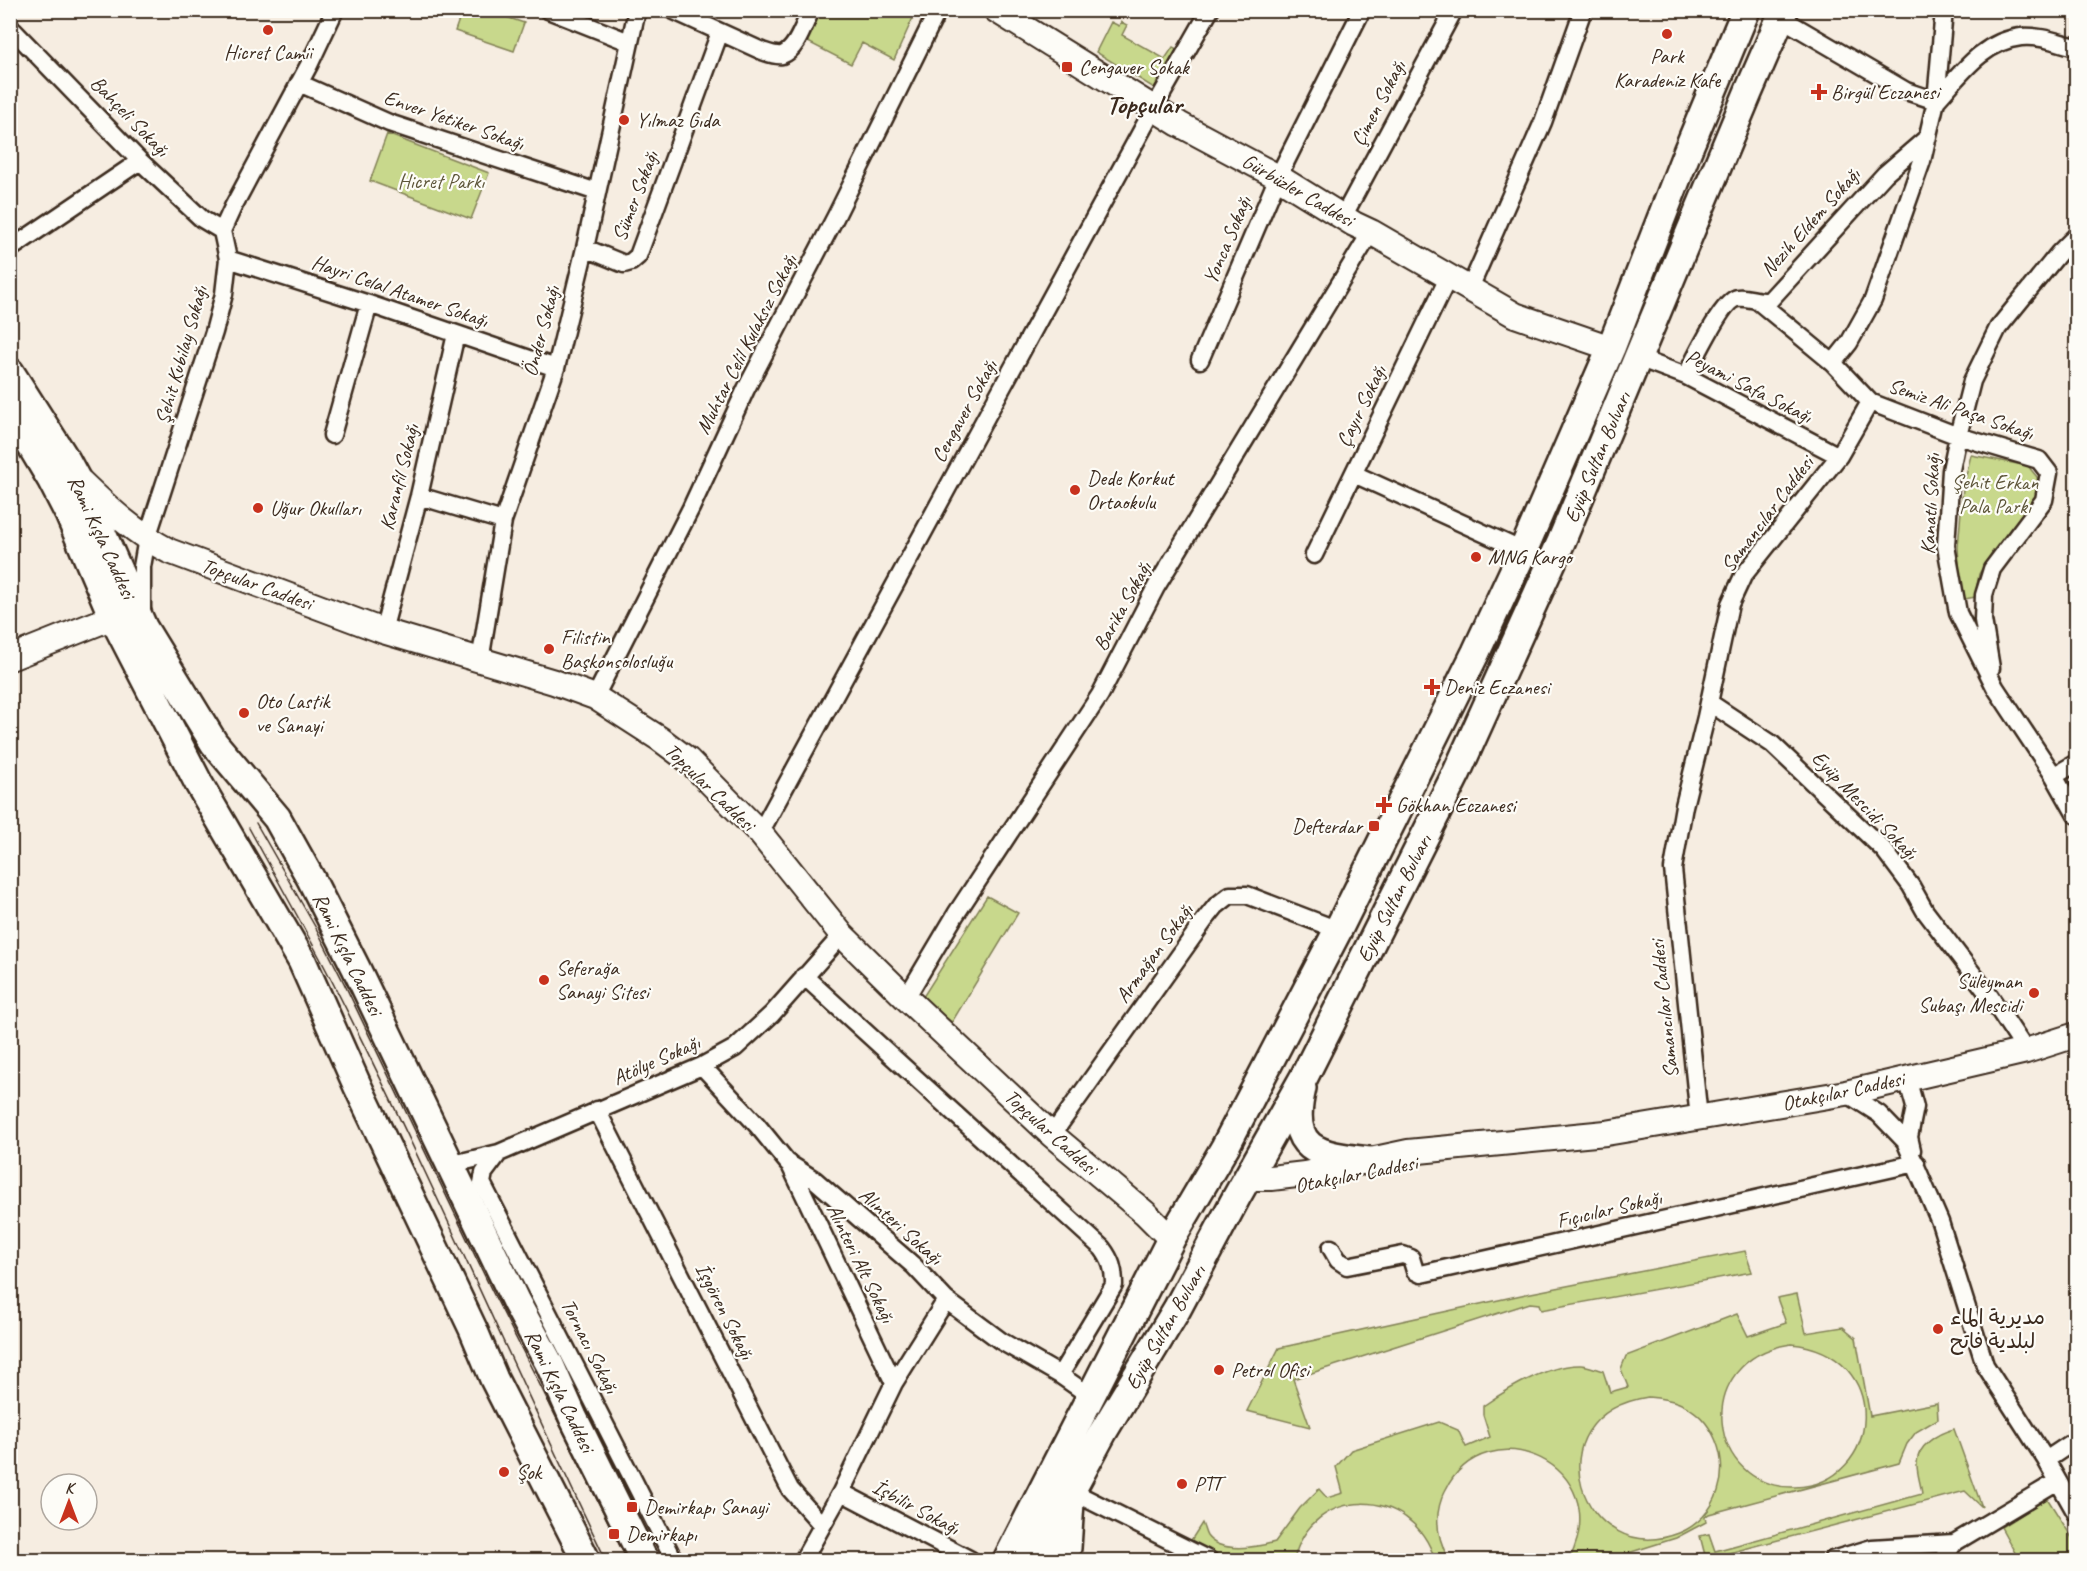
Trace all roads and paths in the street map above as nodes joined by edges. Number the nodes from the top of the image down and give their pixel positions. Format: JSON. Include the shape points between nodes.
{"nodes":[{"id":1,"x":335,"y":10,"type":"edge"},
{"id":2,"x":548,"y":10,"type":"edge"},
{"id":3,"x":637,"y":10,"type":"edge"},
{"id":4,"x":672,"y":10,"type":"edge"},
{"id":5,"x":716,"y":10,"type":"edge"},
{"id":6,"x":811,"y":10,"type":"edge"},
{"id":7,"x":938,"y":10,"type":"edge"},
{"id":8,"x":996,"y":10,"type":"edge"},
{"id":9,"x":1210,"y":10,"type":"edge"},
{"id":10,"x":1362,"y":10,"type":"edge"},
{"id":11,"x":1454,"y":10,"type":"edge"},
{"id":12,"x":1583,"y":10,"type":"edge"},
{"id":13,"x":1746,"y":10,"type":"edge"},
{"id":14,"x":1944,"y":10,"type":"edge"},
{"id":15,"x":1782,"y":14,"type":"edge"},
{"id":16,"x":10,"y":27,"type":"edge"},
{"id":17,"x":714,"y":29,"type":"junction"},
{"id":18,"x":629,"y":42,"type":"junction"},
{"id":19,"x":2076,"y":48,"type":"edge"},
{"id":20,"x":299,"y":83,"type":"junction"},
{"id":21,"x":1936,"y":101,"type":"junction"},
{"id":22,"x":1154,"y":108,"type":"junction"},
{"id":23,"x":1928,"y":137,"type":"junction"},
{"id":24,"x":140,"y":161,"type":"junction"},
{"id":25,"x":1278,"y":177,"type":"junction"},
{"id":26,"x":597,"y":192,"type":"junction"},
{"id":27,"x":1343,"y":217,"type":"junction"},
{"id":28,"x":222,"y":231,"type":"junction"},
{"id":29,"x":1371,"y":232,"type":"junction"},
{"id":30,"x":2076,"y":236,"type":"edge"},
{"id":31,"x":585,"y":248,"type":"junction"},
{"id":32,"x":10,"y":249,"type":"edge"},
{"id":33,"x":228,"y":259,"type":"junction"},
{"id":34,"x":1449,"y":276,"type":"junction"},
{"id":35,"x":1470,"y":288,"type":"junction"},
{"id":36,"x":1759,"y":302,"type":"junction"},
{"id":37,"x":369,"y":304,"type":"junction"},
{"id":38,"x":456,"y":334,"type":"junction"},
{"id":39,"x":1611,"y":348,"type":"junction"},
{"id":40,"x":1638,"y":358,"type":"junction"},
{"id":41,"x":1200,"y":360,"type":"dead end"},
{"id":42,"x":1833,"y":363,"type":"junction"},
{"id":43,"x":556,"y":368,"type":"junction"},
{"id":44,"x":10,"y":372,"type":"edge"},
{"id":45,"x":1686,"y":376,"type":"junction"},
{"id":46,"x":1870,"y":402,"type":"junction"},
{"id":47,"x":10,"y":410,"type":"edge"},
{"id":48,"x":332,"y":435,"type":"dead end"},
{"id":49,"x":1958,"y":436,"type":"junction"},
{"id":50,"x":1839,"y":456,"type":"junction"},
{"id":51,"x":1354,"y":474,"type":"junction"},
{"id":52,"x":75,"y":476,"type":"junction"},
{"id":53,"x":419,"y":496,"type":"junction"},
{"id":54,"x":503,"y":520,"type":"junction"},
{"id":55,"x":147,"y":538,"type":"junction"},
{"id":56,"x":1523,"y":551,"type":"junction"},
{"id":57,"x":1314,"y":555,"type":"dead end"},
{"id":58,"x":113,"y":616,"type":"junction"},
{"id":59,"x":143,"y":627,"type":"junction"},
{"id":60,"x":383,"y":631,"type":"junction"},
{"id":61,"x":10,"y":658,"type":"edge"},
{"id":62,"x":480,"y":661,"type":"junction"},
{"id":63,"x":1995,"y":687,"type":"junction"},
{"id":64,"x":595,"y":697,"type":"junction"},
{"id":65,"x":1710,"y":702,"type":"junction"},
{"id":66,"x":2076,"y":763,"type":"edge"},
{"id":67,"x":2054,"y":776,"type":"junction"},
{"id":68,"x":2076,"y":815,"type":"edge"},
{"id":69,"x":759,"y":833,"type":"junction"},
{"id":70,"x":1338,"y":930,"type":"junction"},
{"id":71,"x":842,"y":935,"type":"junction"},
{"id":72,"x":804,"y":976,"type":"junction"},
{"id":73,"x":906,"y":998,"type":"junction"},
{"id":74,"x":2076,"y":1035,"type":"edge"},
{"id":75,"x":2026,"y":1051,"type":"junction"},
{"id":76,"x":702,"y":1066,"type":"junction"},
{"id":77,"x":1304,"y":1077,"type":"junction"},
{"id":78,"x":1908,"y":1078,"type":"junction"},
{"id":79,"x":1846,"y":1093,"type":"junction"},
{"id":80,"x":597,"y":1110,"type":"junction"},
{"id":81,"x":1699,"y":1118,"type":"junction"},
{"id":82,"x":1606,"y":1133,"type":"junction"},
{"id":83,"x":1052,"y":1135,"type":"junction"},
{"id":84,"x":499,"y":1153,"type":"junction"},
{"id":85,"x":1370,"y":1161,"type":"junction"},
{"id":86,"x":788,"y":1162,"type":"junction"},
{"id":87,"x":1916,"y":1162,"type":"junction"},
{"id":88,"x":449,"y":1165,"type":"junction"},
{"id":89,"x":1211,"y":1172,"type":"junction"},
{"id":90,"x":1245,"y":1190,"type":"junction"},
{"id":91,"x":1171,"y":1239,"type":"junction"},
{"id":92,"x":1331,"y":1248,"type":"dead end"},
{"id":93,"x":946,"y":1300,"type":"junction"},
{"id":94,"x":1177,"y":1309,"type":"junction"},
{"id":95,"x":1060,"y":1375,"type":"junction"},
{"id":96,"x":894,"y":1383,"type":"junction"},
{"id":97,"x":1090,"y":1396,"type":"junction"},
{"id":98,"x":2076,"y":1440,"type":"edge"},
{"id":99,"x":2046,"y":1460,"type":"junction"},
{"id":100,"x":2058,"y":1481,"type":"junction"},
{"id":101,"x":1071,"y":1491,"type":"junction"},
{"id":102,"x":841,"y":1492,"type":"junction"},
{"id":103,"x":2076,"y":1513,"type":"edge"},
{"id":104,"x":822,"y":1525,"type":"junction"},
{"id":105,"x":1954,"y":1543,"type":"junction"},
{"id":106,"x":586,"y":1560,"type":"edge"},
{"id":107,"x":644,"y":1560,"type":"edge"},
{"id":108,"x":674,"y":1560,"type":"edge"},
{"id":109,"x":803,"y":1560,"type":"edge"},
{"id":110,"x":971,"y":1560,"type":"edge"},
{"id":111,"x":1007,"y":1560,"type":"edge"},
{"id":112,"x":1034,"y":1560,"type":"edge"},
{"id":113,"x":1062,"y":1560,"type":"edge"},
{"id":114,"x":1209,"y":1560,"type":"edge"},
{"id":115,"x":1832,"y":1560,"type":"edge"},
{"id":116,"x":1943,"y":1560,"type":"edge"}],
"edges":[{"from":1,"to":20,"type":"street"},
{"from":2,"to":18,"type":"street"},
{"from":3,"to":18,"type":"street","name":"Önder Sokağı"},
{"from":4,"to":17,"type":"street"},
{"from":5,"to":17,"type":"street","name":"Sümer Sokağı"},
{"from":6,"to":17,"type":"street","via":[[791,49],[782,55],[762,51]]},
{"from":7,"to":64,"type":"street","name":"Muhtar Celil Kulaksız Sokağı"},
{"from":8,"to":22,"type":"street","name":"Gürbüzler Caddesi"},
{"from":9,"to":22,"type":"street","name":"Cengaver Sokağı"},
{"from":10,"to":25,"type":"street","name":"Yonca Sokağı"},
{"from":11,"to":27,"type":"street","name":"Çimen Sokağı"},
{"from":12,"to":35,"type":"street","via":[[1543,122]]},
{"from":13,"to":39,"type":"main road","name":"Eyüp Sultan Bulvarı"},
{"from":14,"to":21,"type":"street"},
{"from":15,"to":21,"type":"street","via":[[1906,92]]},
{"from":15,"to":40,"type":"main road","name":"Eyüp Sultan Bulvarı"},
{"from":16,"to":24,"type":"street","name":"Bahçeli Sokağı"},
{"from":17,"to":31,"type":"street","name":"Sümer Sokağı","via":[[638,256],[624,264]]},
{"from":18,"to":26,"type":"street","name":"Önder Sokağı"},
{"from":19,"to":21,"type":"street","via":[[2022,37],[2000,43],[1977,56]]},
{"from":20,"to":26,"type":"street","name":"Enver Yetiker Sokağı","via":[[389,123]]},
{"from":20,"to":28,"type":"street"},
{"from":21,"to":23,"type":"street"},
{"from":22,"to":25,"type":"street","name":"Gürbüzler Caddesi"},
{"from":22,"to":69,"type":"street","name":"Cengaver Sokağı"},
{"from":23,"to":36,"type":"street","name":"Nezih Eldem Sokağı","via":[[1885,174],[1769,301]]},
{"from":23,"to":42,"type":"street","via":[[1873,300]]},
{"from":24,"to":28,"type":"street","name":"Bahçeli Sokağı","via":[[202,219]]},
{"from":24,"to":32,"type":"street"},
{"from":25,"to":27,"type":"street","name":"Gürbüzler Caddesi"},
{"from":25,"to":41,"type":"street","name":"Yonca Sokağı"},
{"from":26,"to":31,"type":"street","name":"Önder Sokağı"},
{"from":27,"to":29,"type":"street","name":"Gürbüzler Caddesi"},
{"from":28,"to":33,"type":"street","name":"Şehit Kubilay Sokağı"},
{"from":29,"to":34,"type":"street","name":"Gürbüzler Caddesi"},
{"from":29,"to":73,"type":"street","name":"Barika Sokağı","via":[[1156,587],[1100,695],[956,914]]},
{"from":30,"to":49,"type":"street","name":"Kanatlı Sokağı","via":[[1998,328],[1972,381]]},
{"from":31,"to":43,"type":"street","name":"Önder Sokağı"},
{"from":33,"to":37,"type":"street","name":"Hayri Celal Atamer Sokağı"},
{"from":33,"to":55,"type":"street","name":"Şehit Kubilay Sokağı","via":[[214,332]]},
{"from":34,"to":35,"type":"street","name":"Gürbüzler Caddesi"},
{"from":34,"to":51,"type":"street","name":"Çayır Sokağı"},
{"from":35,"to":39,"type":"street","name":"Gürbüzler Caddesi","via":[[1515,315]]},
{"from":36,"to":42,"type":"street"},
{"from":36,"to":45,"type":"street","name":"Nezih Eldem Sokağı","via":[[1738,297],[1731,300]]},
{"from":37,"to":38,"type":"street","name":"Hayri Celal Atamer Sokağı"},
{"from":37,"to":48,"type":"street"},
{"from":38,"to":43,"type":"street","name":"Hayri Celal Atamer Sokağı"},
{"from":38,"to":53,"type":"street","name":"Karanfil Sokağı"},
{"from":39,"to":40,"type":"main road"},
{"from":39,"to":56,"type":"main road","name":"Eyüp Sultan Bulvarı"},
{"from":40,"to":45,"type":"street","name":"Peyami Safa Sokağı"},
{"from":40,"to":77,"type":"main road","name":"Eyüp Sultan Bulvarı","via":[[1561,542],[1457,772]]},
{"from":42,"to":46,"type":"street"},
{"from":43,"to":54,"type":"street","name":"Önder Sokağı"},
{"from":44,"to":52,"type":"main road","name":"Rami Kışla Caddesi"},
{"from":45,"to":50,"type":"street","name":"Peyami Safa Sokağı"},
{"from":46,"to":49,"type":"street","name":"Semiz Ali Paşa Sokağı"},
{"from":46,"to":50,"type":"street","name":"Samancılar Caddesi"},
{"from":47,"to":58,"type":"main road","name":"Rami Kışla Caddesi","via":[[69,514]]},
{"from":49,"to":63,"type":"street","name":"Kanatlı Sokağı","via":[[1951,470],[1947,546],[1958,614]]},
{"from":49,"to":63,"type":"street","name":"Semiz Ali Paşa Sokağı","via":[[2039,460],[2049,473],[2044,500],[1992,569],[1984,595],[1983,620]]},
{"from":50,"to":65,"type":"street","name":"Samancılar Caddesi","via":[[1743,576],[1730,604]]},
{"from":51,"to":56,"type":"street"},
{"from":51,"to":57,"type":"street","name":"Çayır Sokağı"},
{"from":52,"to":55,"type":"street","name":"Topçular Caddesi"},
{"from":52,"to":59,"type":"main road","name":"Rami Kışla Caddesi"},
{"from":53,"to":54,"type":"street"},
{"from":53,"to":60,"type":"street","name":"Karanfil Sokağı"},
{"from":54,"to":62,"type":"street","name":"Önder Sokağı"},
{"from":55,"to":59,"type":"street","name":"Şehit Kubilay Sokağı","via":[[141,587]]},
{"from":55,"to":60,"type":"street","name":"Topçular Caddesi","via":[[169,552]]},
{"from":56,"to":70,"type":"main road","name":"Eyüp Sultan Bulvarı"},
{"from":58,"to":61,"type":"street"},
{"from":58,"to":106,"type":"main road","name":"Rami Kışla Caddesi","via":[[199,784],[302,961],[494,1379]]},
{"from":59,"to":88,"type":"main road","name":"Rami Kışla Caddesi","via":[[214,743],[277,818],[356,968]]},
{"from":60,"to":62,"type":"street","name":"Topçular Caddesi"},
{"from":62,"to":64,"type":"street","name":"Topçular Caddesi"},
{"from":63,"to":67,"type":"street","name":"Kanatlı Sokağı"},
{"from":64,"to":69,"type":"street","name":"Topçular Caddesi","via":[[688,760]]},
{"from":65,"to":75,"type":"street","name":"Eyüp Mescidi Sokağı","via":[[1772,744],[1884,850]]},
{"from":65,"to":81,"type":"street","name":"Samancılar Caddesi","via":[[1673,869]]},
{"from":66,"to":67,"type":"street"},
{"from":67,"to":68,"type":"street","name":"Kanatlı Sokağı"},
{"from":69,"to":71,"type":"street","name":"Topçular Caddesi"},
{"from":70,"to":83,"type":"street","name":"Armağan Sokağı","via":[[1247,895],[1230,895],[1204,921]]},
{"from":70,"to":89,"type":"main road","name":"Eyüp Sultan Bulvarı"},
{"from":71,"to":72,"type":"street","name":"Atölye Sokağı"},
{"from":71,"to":73,"type":"street","name":"Topçular Caddesi"},
{"from":72,"to":76,"type":"street","name":"Atölye Sokağı","via":[[772,1014],[735,1048]]},
{"from":72,"to":95,"type":"street","via":[[1110,1259],[1114,1285]]},
{"from":73,"to":83,"type":"street","name":"Topçular Caddesi"},
{"from":74,"to":75,"type":"street","name":"Otakçılar Caddesi"},
{"from":75,"to":78,"type":"street","name":"Otakçılar Caddesi"},
{"from":76,"to":80,"type":"street","name":"Atölye Sokağı"},
{"from":76,"to":86,"type":"street","name":"Alınteri Sokağı"},
{"from":77,"to":85,"type":"main road","via":[[1298,1113],[1305,1143],[1324,1155]]},
{"from":77,"to":90,"type":"main road","name":"Eyüp Sultan Bulvarı"},
{"from":78,"to":79,"type":"street","name":"Otakçılar Caddesi"},
{"from":78,"to":87,"type":"street","via":[[1915,1107],[1909,1137]]},
{"from":79,"to":81,"type":"street","name":"Otakçılar Caddesi"},
{"from":79,"to":87,"type":"street","via":[[1879,1114],[1905,1141]]},
{"from":80,"to":84,"type":"street","name":"Atölye Sokağı"},
{"from":80,"to":104,"type":"street","name":"İşgören Sokağı","via":[[790,1489]]},
{"from":81,"to":82,"type":"street","name":"Otakçılar Caddesi"},
{"from":82,"to":85,"type":"street","name":"Otakçılar Caddesi","via":[[1408,1152]]},
{"from":82,"to":90,"type":"street","name":"Otakçılar Caddesi","via":[[1538,1150],[1444,1158]]},
{"from":83,"to":91,"type":"street","name":"Topçular Caddesi"},
{"from":84,"to":88,"type":"street","name":"Atölye Sokağı"},
{"from":84,"to":108,"type":"street","name":"Tornacı Sokağı","via":[[484,1173],[482,1184]]},
{"from":85,"to":90,"type":"street","name":"Otakçılar Caddesi","via":[[1271,1178]]},
{"from":86,"to":93,"type":"street","name":"Alınteri Sokağı","via":[[815,1180],[914,1266]]},
{"from":86,"to":96,"type":"street","name":"Alınteri Alt Sokağı"},
{"from":87,"to":92,"type":"street","name":"Fıçıcılar Sokağı","via":[[1421,1274],[1415,1272],[1411,1258],[1403,1255],[1347,1266]]},
{"from":87,"to":99,"type":"street","via":[[1940,1222],[1985,1365]]},
{"from":88,"to":107,"type":"main road","name":"Rami Kışla Caddesi"},
{"from":89,"to":90,"type":"main road"},
{"from":89,"to":91,"type":"main road","name":"Eyüp Sultan Bulvarı"},
{"from":90,"to":94,"type":"main road","name":"Eyüp Sultan Bulvarı"},
{"from":91,"to":94,"type":"main road","via":[[1182,1271]]},
{"from":91,"to":97,"type":"main road","name":"Eyüp Sultan Bulvarı"},
{"from":93,"to":95,"type":"street","name":"Alınteri Sokağı","via":[[1001,1341]]},
{"from":93,"to":96,"type":"street"},
{"from":94,"to":101,"type":"main road","name":"Eyüp Sultan Bulvarı"},
{"from":95,"to":97,"type":"street","name":"Alınteri Sokağı"},
{"from":96,"to":102,"type":"street"},
{"from":97,"to":111,"type":"main road","name":"Eyüp Sultan Bulvarı"},
{"from":98,"to":99,"type":"street"},
{"from":99,"to":100,"type":"street"},
{"from":100,"to":103,"type":"street"},
{"from":100,"to":105,"type":"street"},
{"from":101,"to":112,"type":"main road","name":"Eyüp Sultan Bulvarı"},
{"from":101,"to":113,"type":"main road","via":[[1067,1548]]},
{"from":101,"to":114,"type":"street"},
{"from":102,"to":104,"type":"street"},
{"from":102,"to":110,"type":"street","name":"İşbilir Sokağı"},
{"from":104,"to":109,"type":"street"},
{"from":105,"to":115,"type":"street","via":[[1872,1548]]},
{"from":105,"to":116,"type":"street"}]}
